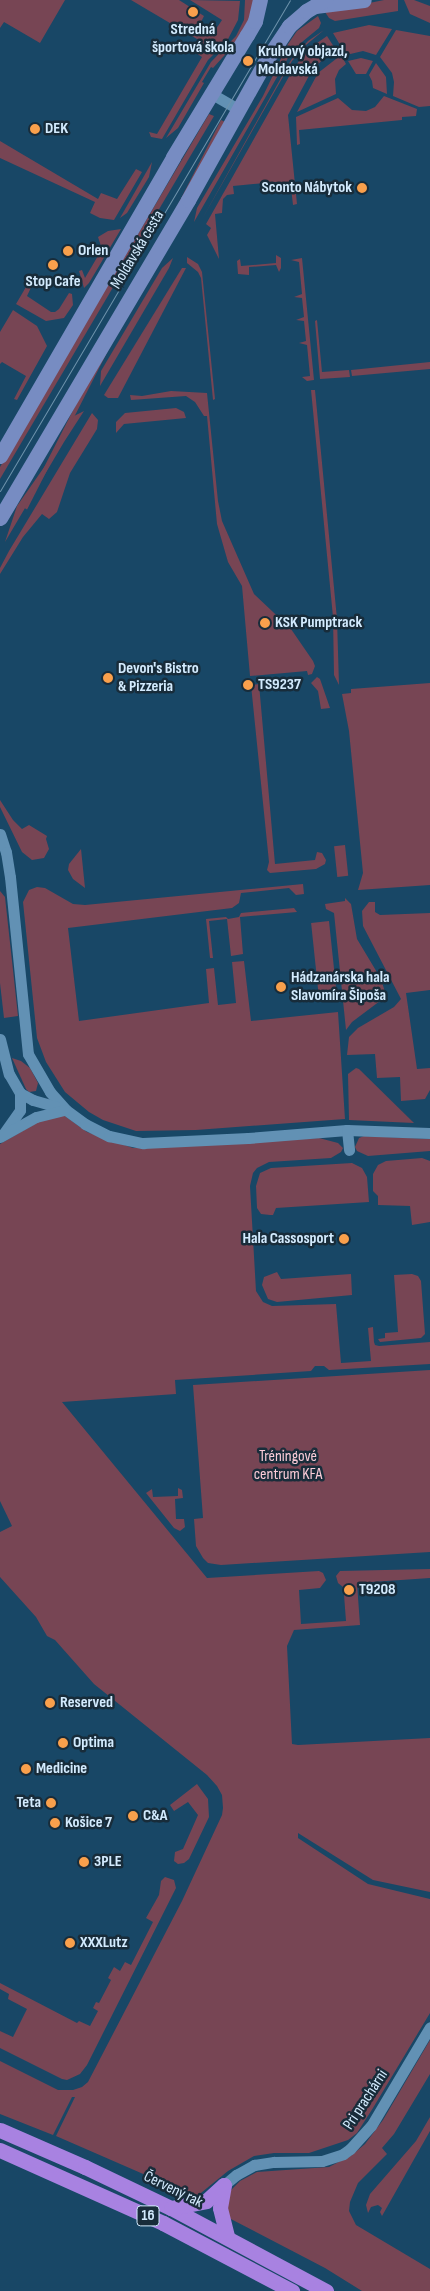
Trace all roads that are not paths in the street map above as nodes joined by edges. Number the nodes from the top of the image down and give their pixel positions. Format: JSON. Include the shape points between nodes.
{"nodes":[{"id":1,"x":260,"y":0,"type":"edge"},
{"id":2,"x":364,"y":0,"type":"edge"},
{"id":3,"x":320,"y":3,"type":"edge"},
{"id":4,"x":212,"y":94,"type":"junction"},
{"id":5,"x":238,"y":109,"type":"junction"},
{"id":6,"x":0,"y":456,"type":"edge"},
{"id":7,"x":0,"y":518,"type":"edge"},
{"id":8,"x":0,"y":834,"type":"edge"},
{"id":9,"x":0,"y":1039,"type":"edge"},
{"id":10,"x":42,"y":1082,"type":"junction"},
{"id":11,"x":20,"y":1093,"type":"junction"},
{"id":12,"x":44,"y":1103,"type":"junction"},
{"id":13,"x":66,"y":1110,"type":"junction"},
{"id":14,"x":36,"y":1117,"type":"junction"},
{"id":15,"x":347,"y":1130,"type":"junction"},
{"id":16,"x":430,"y":1133,"type":"edge"},
{"id":17,"x":0,"y":1137,"type":"edge"},
{"id":18,"x":349,"y":1150,"type":"dead end"},
{"id":19,"x":430,"y":2028,"type":"edge"},
{"id":20,"x":0,"y":2130,"type":"edge"},
{"id":21,"x":0,"y":2150,"type":"edge"},
{"id":22,"x":224,"y":2185,"type":"junction"},
{"id":23,"x":171,"y":2208,"type":"junction"},
{"id":24,"x":227,"y":2236,"type":"junction"},
{"id":25,"x":292,"y":2291,"type":"edge"},
{"id":26,"x":326,"y":2291,"type":"edge"}],
"edges":[{"from":1,"to":4,"type":"street","name":"Moldavská cesta","via":[[255,21]]},
{"from":2,"to":3,"type":"street","name":"Moldavská cesta"},
{"from":3,"to":5,"type":"street","name":"Moldavská cesta","via":[[289,26]]},
{"from":4,"to":5,"type":"street"},
{"from":4,"to":6,"type":"street","name":"Moldavská cesta"},
{"from":5,"to":7,"type":"street","name":"Moldavská cesta","via":[[184,208]]},
{"from":8,"to":10,"type":"street","via":[[10,878],[27,1048]]},
{"from":9,"to":11,"type":"street","via":[[8,1074]]},
{"from":10,"to":12,"type":"street"},
{"from":10,"to":13,"type":"street"},
{"from":11,"to":12,"type":"street"},
{"from":11,"to":17,"type":"street","via":[[20,1110]]},
{"from":12,"to":13,"type":"street"},
{"from":12,"to":14,"type":"street"},
{"from":13,"to":14,"type":"street"},
{"from":13,"to":15,"type":"street","via":[[109,1136],[143,1143]]},
{"from":14,"to":17,"type":"street"},
{"from":15,"to":16,"type":"street"},
{"from":15,"to":18,"type":"street"},
{"from":19,"to":22,"type":"street","name":"Pri prachárni","via":[[371,2126],[343,2154],[329,2159],[254,2165]]},
{"from":20,"to":23,"type":"highway","name":"Červený rak","number":"16"},
{"from":21,"to":25,"type":"highway","name":"Červený rak","number":"16","via":[[163,2223]]},
{"from":22,"to":23,"type":"highway","via":[[206,2201]]},
{"from":22,"to":24,"type":"highway","via":[[220,2208]]},
{"from":23,"to":24,"type":"highway","name":"Červený rak","number":"16"},
{"from":24,"to":26,"type":"highway","name":"Červený rak","number":"16"}]}
